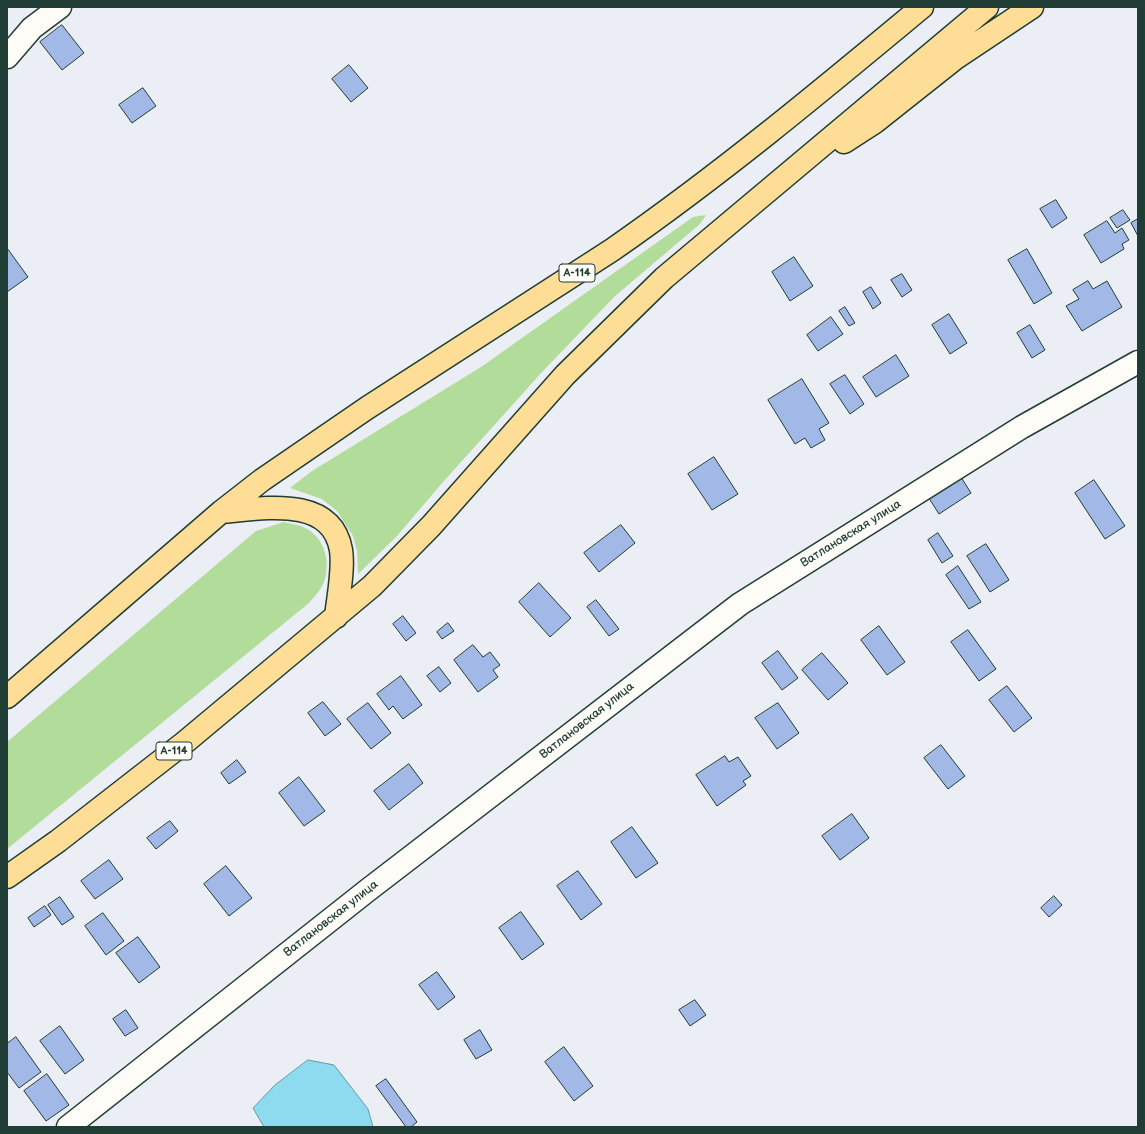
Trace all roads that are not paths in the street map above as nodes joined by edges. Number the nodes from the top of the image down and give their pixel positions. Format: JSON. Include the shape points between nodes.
{"nodes":[{"id":1,"x":60,"y":7,"type":"edge"},
{"id":2,"x":907,"y":7,"type":"edge"},
{"id":3,"x":922,"y":7,"type":"edge"},
{"id":4,"x":987,"y":7,"type":"edge"},
{"id":5,"x":1032,"y":7,"type":"edge"},
{"id":6,"x":7,"y":57,"type":"edge"},
{"id":7,"x":801,"y":106,"type":"junction"},
{"id":8,"x":764,"y":193,"type":"junction"},
{"id":9,"x":1138,"y":362,"type":"edge"},
{"id":10,"x":221,"y":512,"type":"junction"},
{"id":11,"x":336,"y":617,"type":"junction"},
{"id":12,"x":7,"y":697,"type":"edge"},
{"id":13,"x":7,"y":877,"type":"edge"},
{"id":14,"x":68,"y":1127,"type":"edge"}],
"edges":[{"from":1,"to":6,"type":"street","via":[[32,28]]},
{"from":2,"to":7,"type":"main road"},
{"from":3,"to":7,"type":"main road","number":"А-114"},
{"from":4,"to":8,"type":"main road","number":"А-114"},
{"from":5,"to":8,"type":"main road","via":[[957,57],[875,122]]},
{"from":7,"to":10,"type":"main road","number":"А-114","via":[[700,187],[626,241],[318,440]]},
{"from":8,"to":11,"type":"main road","number":"А-114","via":[[664,278],[616,324],[565,375],[403,556]]},
{"from":9,"to":14,"type":"street","name":"Ватлановская улица","via":[[1022,427],[740,604],[362,894]]},
{"from":10,"to":11,"type":"main road","via":[[286,507],[307,512],[322,520],[336,537],[341,550]]},
{"from":10,"to":12,"type":"main road","number":"А-114"},
{"from":11,"to":13,"type":"main road","number":"А-114","via":[[184,743],[58,841]]}]}
